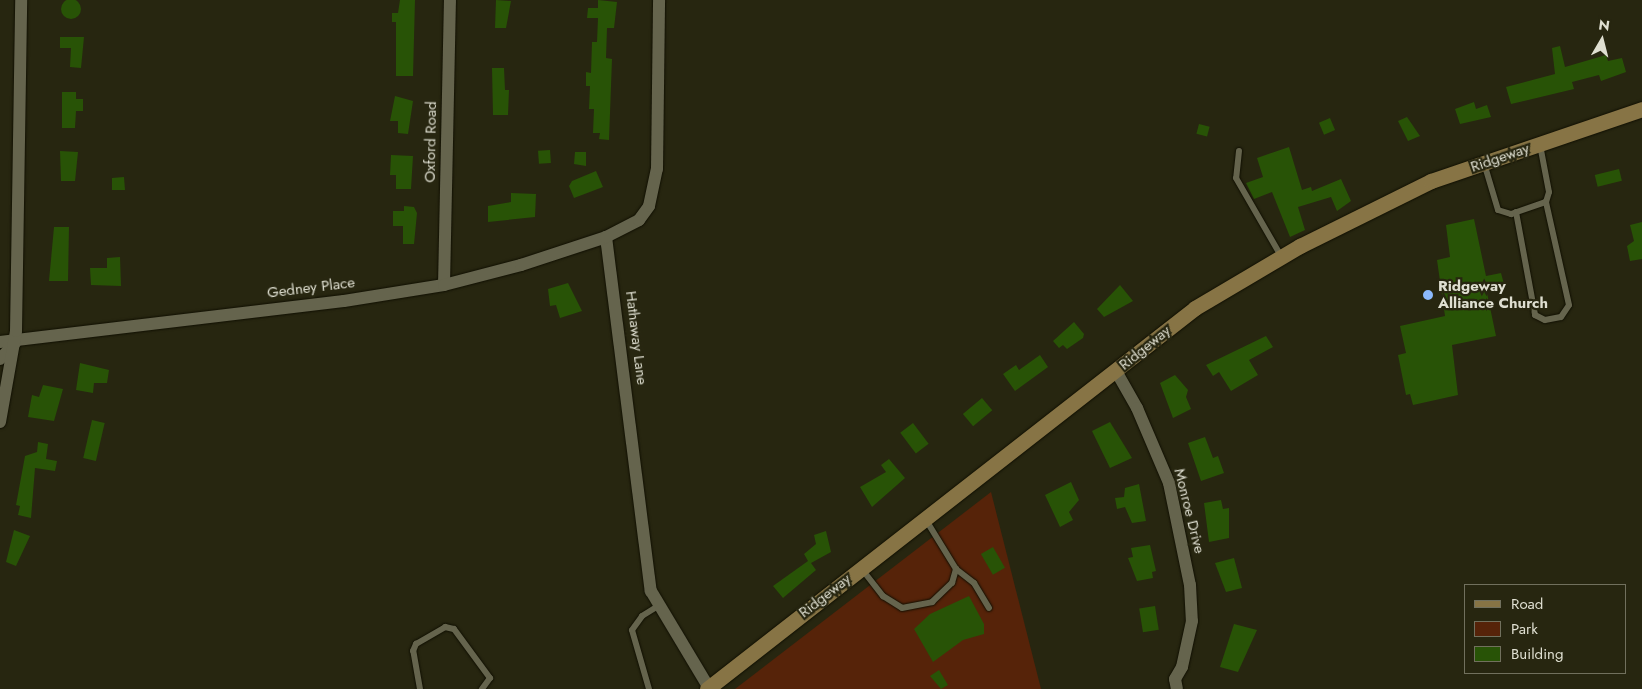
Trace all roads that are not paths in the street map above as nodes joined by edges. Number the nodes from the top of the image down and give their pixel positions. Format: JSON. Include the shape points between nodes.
{"nodes":[{"id":1,"x":21,"y":0,"type":"edge"},
{"id":2,"x":450,"y":0,"type":"edge"},
{"id":3,"x":659,"y":0,"type":"edge"},
{"id":4,"x":1642,"y":109,"type":"edge"},
{"id":5,"x":1540,"y":144,"type":"junction"},
{"id":6,"x":1239,"y":151,"type":"dead end"},
{"id":7,"x":1484,"y":163,"type":"junction"},
{"id":8,"x":1548,"y":200,"type":"junction"},
{"id":9,"x":1516,"y":212,"type":"junction"},
{"id":10,"x":606,"y":237,"type":"junction"},
{"id":11,"x":1281,"y":257,"type":"junction"},
{"id":12,"x":444,"y":284,"type":"junction"},
{"id":13,"x":0,"y":342,"type":"edge"},
{"id":14,"x":15,"y":343,"type":"junction"},
{"id":15,"x":0,"y":359,"type":"edge"},
{"id":16,"x":1116,"y":371,"type":"junction"},
{"id":17,"x":0,"y":422,"type":"edge"},
{"id":18,"x":926,"y":520,"type":"junction"},
{"id":19,"x":861,"y":568,"type":"junction"},
{"id":20,"x":956,"y":569,"type":"junction"},
{"id":21,"x":658,"y":606,"type":"junction"},
{"id":22,"x":989,"y":608,"type":"dead end"},
{"id":23,"x":1182,"y":667,"type":"junction"},
{"id":24,"x":708,"y":688,"type":"edge"},
{"id":25,"x":420,"y":689,"type":"edge"},
{"id":26,"x":482,"y":689,"type":"edge"},
{"id":27,"x":650,"y":689,"type":"edge"},
{"id":28,"x":1177,"y":689,"type":"edge"},
{"id":29,"x":1186,"y":689,"type":"edge"}],
"edges":[{"from":1,"to":14,"type":"street"},
{"from":2,"to":12,"type":"street","name":"Oxford Road"},
{"from":3,"to":10,"type":"street","via":[[656,169],[649,206],[639,220]]},
{"from":4,"to":5,"type":"street","name":"Ridgeway"},
{"from":5,"to":7,"type":"street","name":"Ridgeway"},
{"from":5,"to":8,"type":"lane"},
{"from":6,"to":11,"type":"lane","via":[[1236,178]]},
{"from":7,"to":9,"type":"lane","via":[[1498,210]]},
{"from":7,"to":11,"type":"street","name":"Ridgeway","via":[[1431,181]]},
{"from":8,"to":9,"type":"lane"},
{"from":8,"to":9,"type":"lane","via":[[1568,305],[1561,317],[1545,320],[1535,315]]},
{"from":10,"to":12,"type":"street","name":"Gedney Place","via":[[520,265]]},
{"from":10,"to":21,"type":"street","name":"Hathaway Lane","via":[[651,591]]},
{"from":11,"to":16,"type":"street","name":"Ridgeway","via":[[1195,308]]},
{"from":12,"to":14,"type":"street","name":"Gedney Place","via":[[344,302],[55,333]]},
{"from":13,"to":14,"type":"street","name":"Gedney Place"},
{"from":14,"to":15,"type":"street"},
{"from":14,"to":17,"type":"street"},
{"from":16,"to":18,"type":"street","name":"Ridgeway"},
{"from":16,"to":23,"type":"street","name":"Monroe Drive","via":[[1137,408],[1169,482],[1190,585],[1192,621]]},
{"from":18,"to":19,"type":"street","name":"Ridgeway"},
{"from":18,"to":20,"type":"lane"},
{"from":19,"to":20,"type":"lane","via":[[890,602],[913,608],[944,593]]},
{"from":19,"to":24,"type":"street","name":"Ridgeway"},
{"from":20,"to":22,"type":"lane","via":[[974,583]]},
{"from":21,"to":24,"type":"street","name":"Hathaway Lane"},
{"from":21,"to":27,"type":"lane","via":[[642,616],[632,630]]},
{"from":23,"to":28,"type":"street","name":"Monroe Drive","via":[[1175,679]]},
{"from":23,"to":29,"type":"street"},
{"from":25,"to":26,"type":"lane","via":[[413,651],[416,644],[445,627],[454,630],[490,678]]}]}
